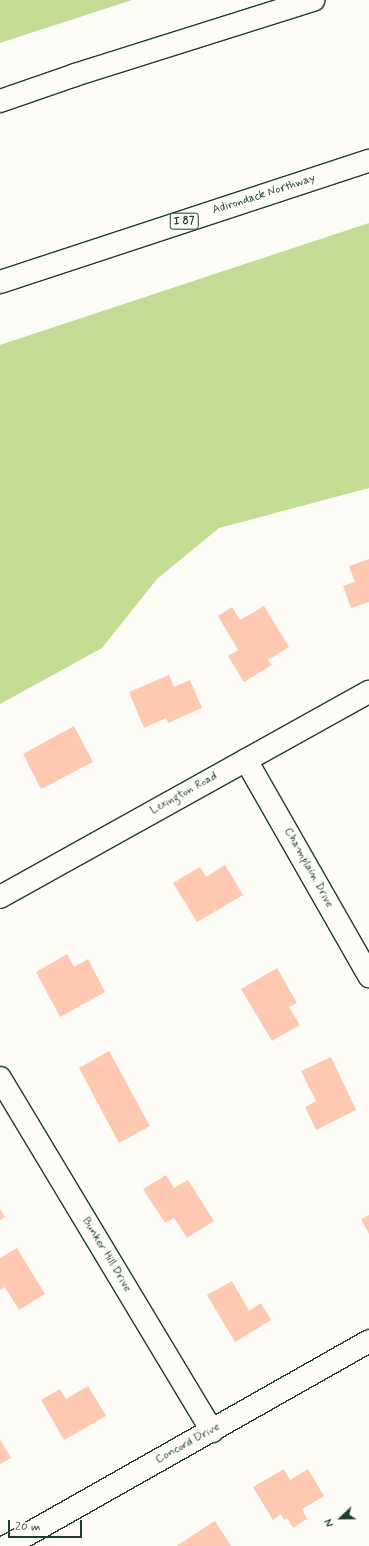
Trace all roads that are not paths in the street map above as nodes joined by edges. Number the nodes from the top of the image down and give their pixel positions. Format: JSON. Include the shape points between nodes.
{"nodes":[{"id":1,"x":313,"y":0,"type":"edge"},
{"id":2,"x":0,"y":101,"type":"edge"},
{"id":3,"x":369,"y":160,"type":"edge"},
{"id":4,"x":0,"y":282,"type":"edge"},
{"id":5,"x":369,"y":692,"type":"edge"},
{"id":6,"x":246,"y":760,"type":"junction"},
{"id":7,"x":0,"y":897,"type":"edge"},
{"id":8,"x":369,"y":976,"type":"edge"},
{"id":9,"x":0,"y":1078,"type":"edge"},
{"id":10,"x":369,"y":1341,"type":"edge"},
{"id":11,"x":212,"y":1431,"type":"junction"},
{"id":12,"x":7,"y":1546,"type":"edge"}],
"edges":[{"from":1,"to":2,"type":"main road"},
{"from":3,"to":4,"type":"main road","name":"Adirondack Northway","number":"I 87"},
{"from":5,"to":6,"type":"main road","name":"Lexington Road"},
{"from":6,"to":7,"type":"main road","name":"Lexington Road"},
{"from":6,"to":8,"type":"main road","name":"Champlain Drive"},
{"from":9,"to":11,"type":"main road","name":"Bunker Hill Drive"},
{"from":10,"to":11,"type":"main road","name":"Concord Drive"},
{"from":11,"to":12,"type":"main road","name":"Concord Drive"}]}
